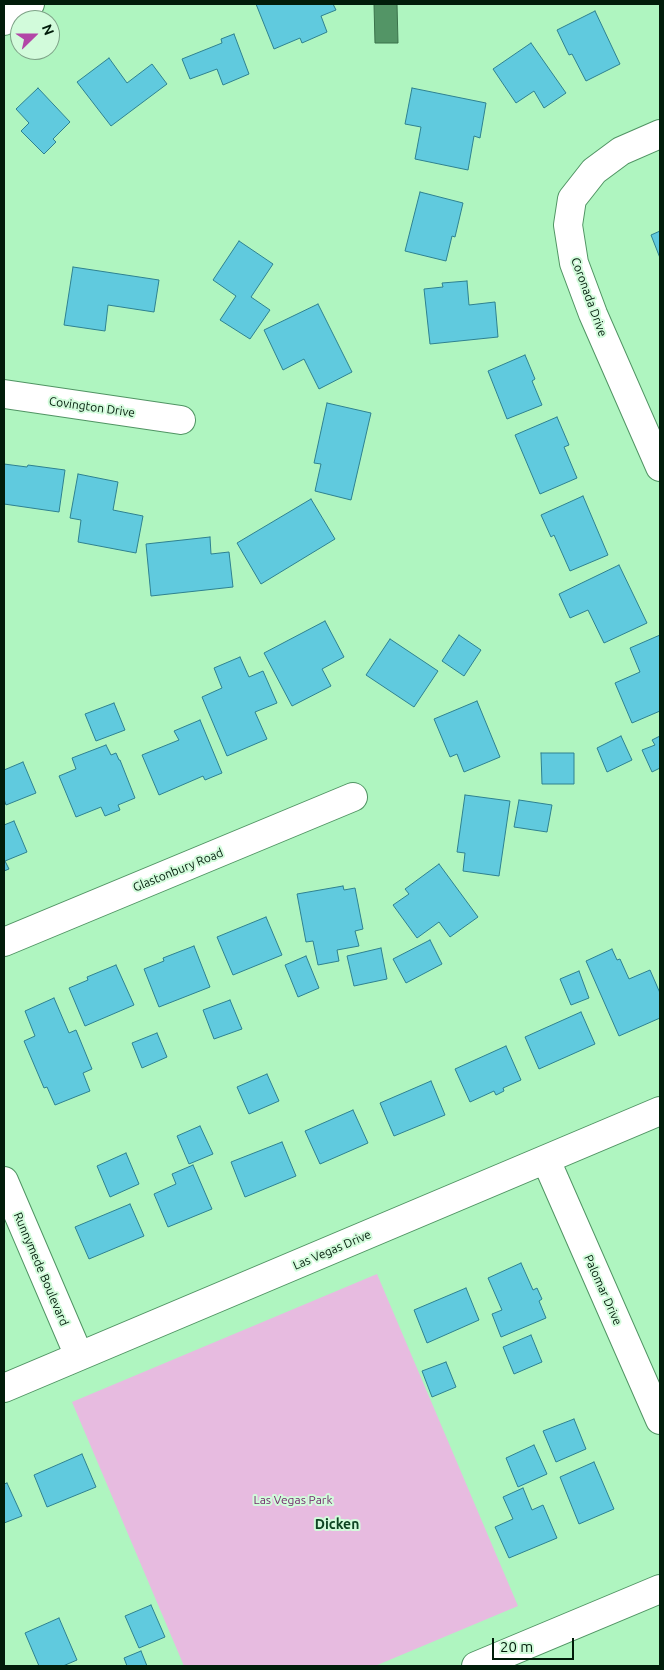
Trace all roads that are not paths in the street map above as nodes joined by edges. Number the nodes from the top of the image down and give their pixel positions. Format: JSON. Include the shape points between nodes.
{"nodes":[{"id":1,"x":30,"y":4,"type":"edge"},
{"id":2,"x":4,"y":21,"type":"edge"},
{"id":3,"x":660,"y":134,"type":"edge"},
{"id":4,"x":4,"y":394,"type":"edge"},
{"id":5,"x":181,"y":420,"type":"dead end"},
{"id":6,"x":660,"y":467,"type":"edge"},
{"id":7,"x":353,"y":797,"type":"dead end"},
{"id":8,"x":4,"y":942,"type":"edge"},
{"id":9,"x":660,"y":1111,"type":"edge"},
{"id":10,"x":546,"y":1160,"type":"junction"},
{"id":11,"x":4,"y":1181,"type":"edge"},
{"id":12,"x":79,"y":1356,"type":"junction"},
{"id":13,"x":4,"y":1388,"type":"edge"},
{"id":14,"x":660,"y":1420,"type":"edge"},
{"id":15,"x":660,"y":1589,"type":"edge"},
{"id":16,"x":476,"y":1666,"type":"edge"}],
"edges":[{"from":1,"to":2,"type":"street"},
{"from":3,"to":6,"type":"street","name":"Coronada Drive","via":[[621,151],[594,171],[572,199],[568,225],[574,263],[593,314]]},
{"from":4,"to":5,"type":"street","name":"Covington Drive"},
{"from":7,"to":8,"type":"street","name":"Glastonbury Road"},
{"from":9,"to":10,"type":"street","name":"Las Vegas Drive"},
{"from":10,"to":12,"type":"street","name":"Las Vegas Drive"},
{"from":10,"to":14,"type":"street","name":"Palomar Drive"},
{"from":11,"to":12,"type":"street","name":"Runnymede Boulevard"},
{"from":12,"to":13,"type":"street","name":"Las Vegas Drive"},
{"from":15,"to":16,"type":"street"}]}
